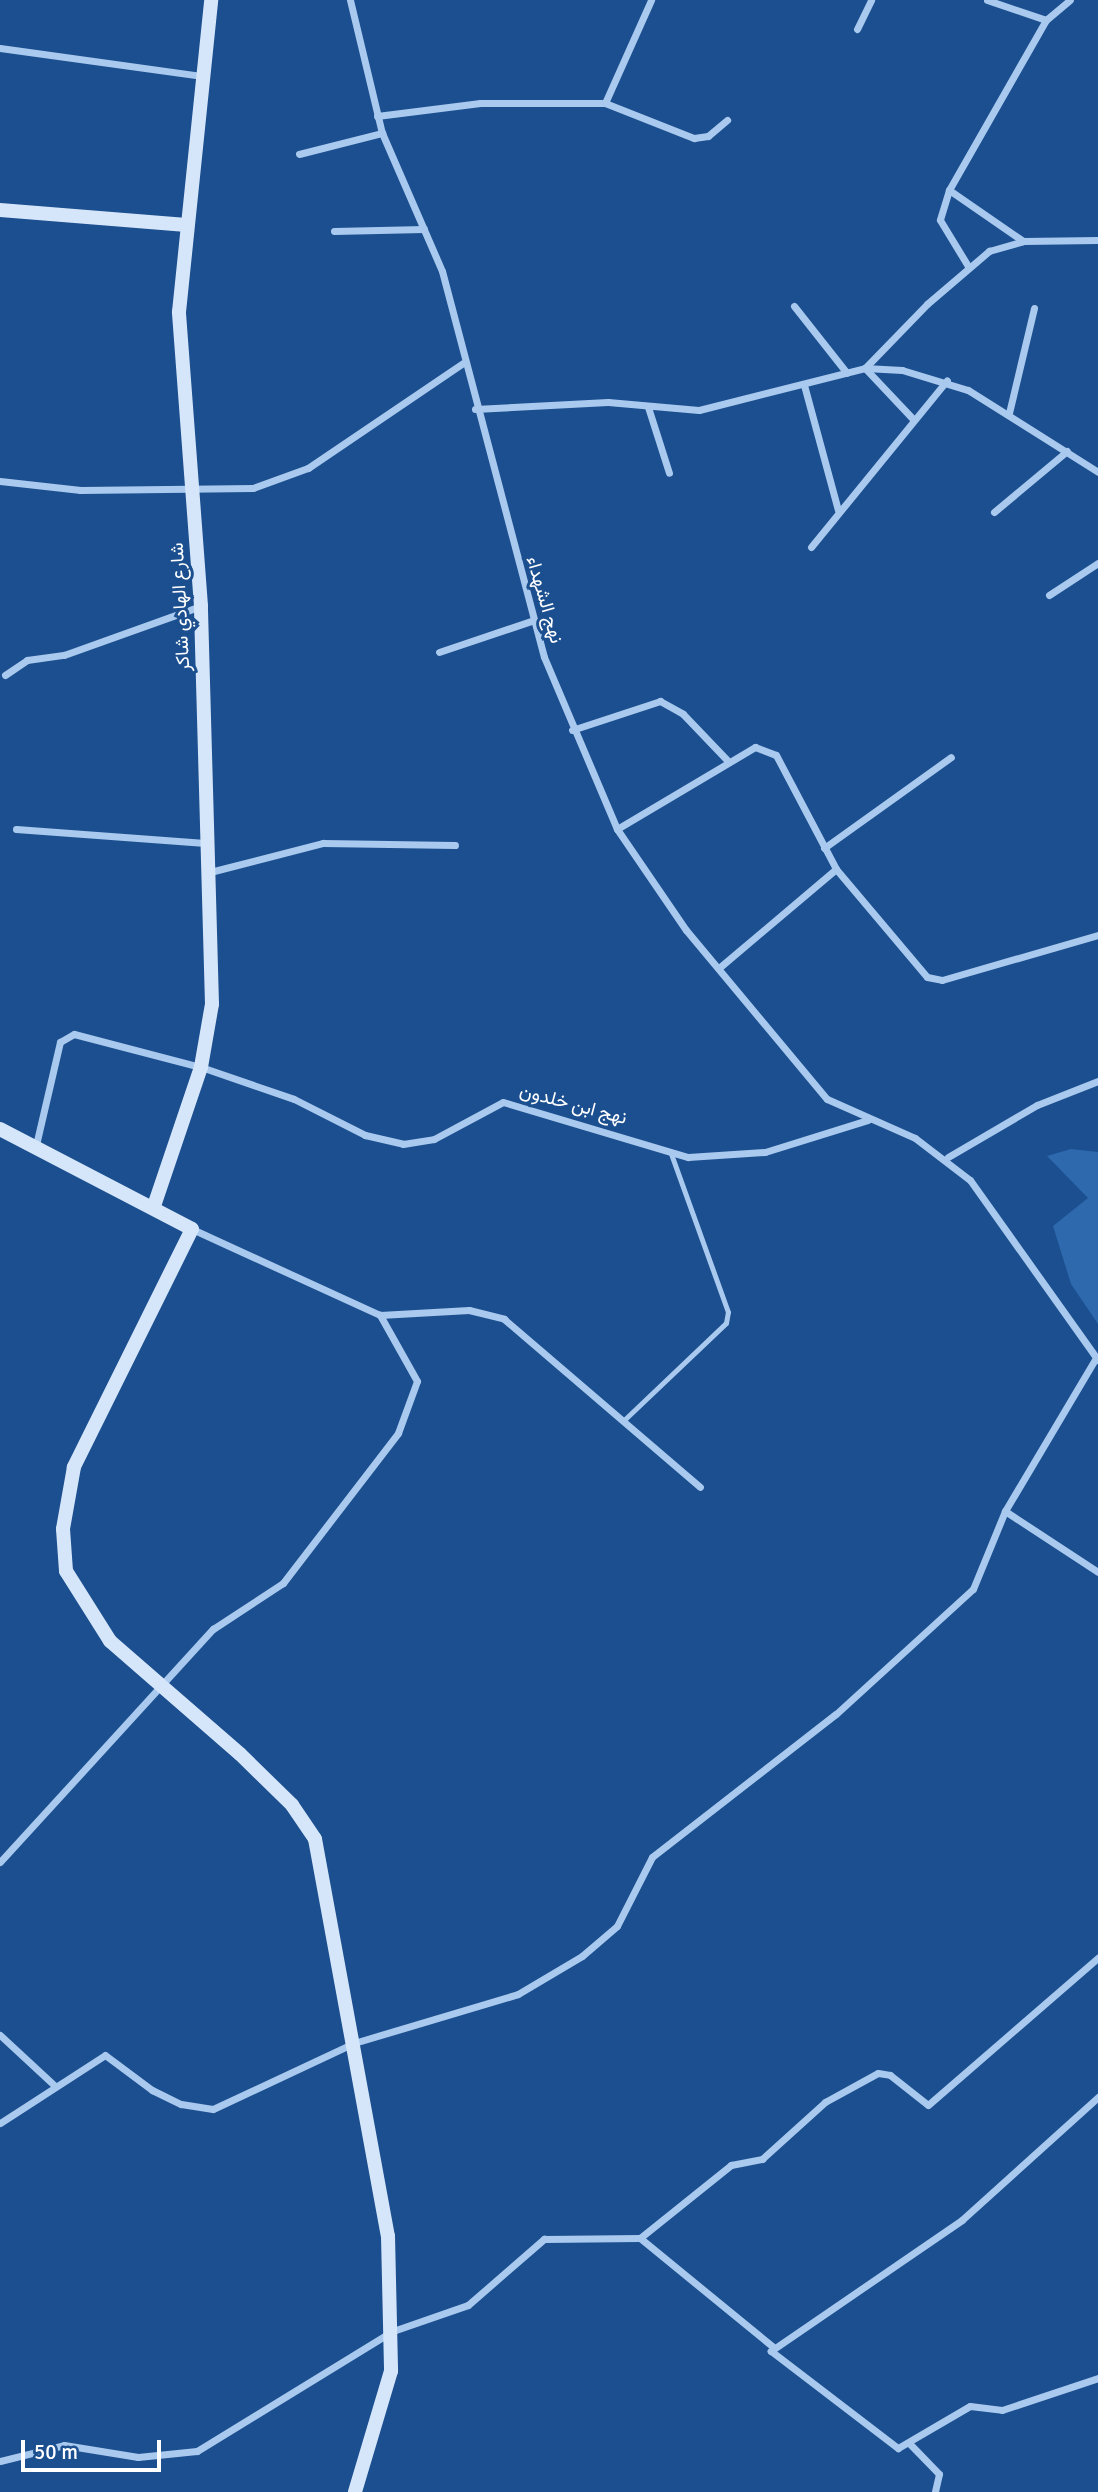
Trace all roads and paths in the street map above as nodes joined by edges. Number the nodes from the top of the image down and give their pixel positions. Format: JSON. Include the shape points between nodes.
{"nodes":[{"id":1,"x":211,"y":0,"type":"edge"},
{"id":2,"x":350,"y":0,"type":"edge"},
{"id":3,"x":651,"y":0,"type":"edge"},
{"id":4,"x":871,"y":0,"type":"edge"},
{"id":5,"x":987,"y":0,"type":"edge"},
{"id":6,"x":1070,"y":0,"type":"edge"},
{"id":7,"x":1046,"y":20,"type":"junction"},
{"id":8,"x":856,"y":29,"type":"dead end"},
{"id":9,"x":0,"y":48,"type":"edge"},
{"id":10,"x":201,"y":76,"type":"junction"},
{"id":11,"x":604,"y":103,"type":"junction"},
{"id":12,"x":377,"y":116,"type":"junction"},
{"id":13,"x":727,"y":120,"type":"dead end"},
{"id":14,"x":382,"y":133,"type":"junction"},
{"id":15,"x":299,"y":154,"type":"dead end"},
{"id":16,"x":949,"y":191,"type":"junction"},
{"id":17,"x":0,"y":210,"type":"edge"},
{"id":18,"x":186,"y":225,"type":"junction"},
{"id":19,"x":425,"y":229,"type":"junction"},
{"id":20,"x":334,"y":231,"type":"dead end"},
{"id":21,"x":1098,"y":240,"type":"edge"},
{"id":22,"x":1023,"y":241,"type":"junction"},
{"id":23,"x":968,"y":266,"type":"junction"},
{"id":24,"x":794,"y":306,"type":"dead end"},
{"id":25,"x":1034,"y":308,"type":"dead end"},
{"id":26,"x":463,"y":363,"type":"junction"},
{"id":27,"x":865,"y":368,"type":"junction"},
{"id":28,"x":847,"y":373,"type":"junction"},
{"id":29,"x":947,"y":380,"type":"junction"},
{"id":30,"x":804,"y":385,"type":"junction"},
{"id":31,"x":648,"y":407,"type":"junction"},
{"id":32,"x":475,"y":409,"type":"junction"},
{"id":33,"x":1009,"y":413,"type":"junction"},
{"id":34,"x":913,"y":419,"type":"junction"},
{"id":35,"x":1067,"y":451,"type":"junction"},
{"id":36,"x":1098,"y":472,"type":"edge"},
{"id":37,"x":669,"y":474,"type":"dead end"},
{"id":38,"x":0,"y":481,"type":"edge"},
{"id":39,"x":194,"y":485,"type":"junction"},
{"id":40,"x":838,"y":510,"type":"junction"},
{"id":41,"x":994,"y":512,"type":"dead end"},
{"id":42,"x":811,"y":547,"type":"dead end"},
{"id":43,"x":1098,"y":563,"type":"edge"},
{"id":44,"x":1049,"y":595,"type":"dead end"},
{"id":45,"x":201,"y":606,"type":"junction"},
{"id":46,"x":534,"y":620,"type":"junction"},
{"id":47,"x":439,"y":652,"type":"dead end"},
{"id":48,"x":5,"y":676,"type":"dead end"},
{"id":49,"x":572,"y":730,"type":"junction"},
{"id":50,"x":951,"y":757,"type":"dead end"},
{"id":51,"x":727,"y":760,"type":"junction"},
{"id":52,"x":16,"y":829,"type":"dead end"},
{"id":53,"x":617,"y":829,"type":"junction"},
{"id":54,"x":209,"y":843,"type":"junction"},
{"id":55,"x":455,"y":845,"type":"dead end"},
{"id":56,"x":824,"y":848,"type":"junction"},
{"id":57,"x":836,"y":869,"type":"junction"},
{"id":58,"x":210,"y":872,"type":"junction"},
{"id":59,"x":1098,"y":935,"type":"edge"},
{"id":60,"x":719,"y":968,"type":"junction"},
{"id":61,"x":201,"y":1067,"type":"junction"},
{"id":62,"x":1098,"y":1081,"type":"edge"},
{"id":63,"x":869,"y":1120,"type":"junction"},
{"id":64,"x":0,"y":1129,"type":"edge"},
{"id":65,"x":36,"y":1145,"type":"junction"},
{"id":66,"x":670,"y":1151,"type":"junction"},
{"id":67,"x":948,"y":1157,"type":"junction"},
{"id":68,"x":154,"y":1206,"type":"junction"},
{"id":69,"x":192,"y":1229,"type":"junction"},
{"id":70,"x":380,"y":1315,"type":"junction"},
{"id":71,"x":1097,"y":1359,"type":"edge"},
{"id":72,"x":624,"y":1421,"type":"junction"},
{"id":73,"x":700,"y":1486,"type":"dead end"},
{"id":74,"x":1005,"y":1511,"type":"junction"},
{"id":75,"x":1098,"y":1573,"type":"edge"},
{"id":76,"x":163,"y":1688,"type":"junction"},
{"id":77,"x":0,"y":1862,"type":"edge"},
{"id":78,"x":1098,"y":1958,"type":"edge"},
{"id":79,"x":0,"y":2035,"type":"edge"},
{"id":80,"x":354,"y":2043,"type":"junction"},
{"id":81,"x":55,"y":2086,"type":"junction"},
{"id":82,"x":1098,"y":2097,"type":"edge"},
{"id":83,"x":0,"y":2123,"type":"edge"},
{"id":84,"x":640,"y":2238,"type":"junction"},
{"id":85,"x":393,"y":2331,"type":"junction"},
{"id":86,"x":772,"y":2346,"type":"junction"},
{"id":87,"x":1098,"y":2378,"type":"edge"},
{"id":88,"x":909,"y":2443,"type":"junction"},
{"id":89,"x":0,"y":2461,"type":"edge"},
{"id":90,"x":355,"y":2492,"type":"edge"},
{"id":91,"x":934,"y":2492,"type":"edge"}],
"edges":[{"from":1,"to":10,"type":"street","name":"شارع الهادي شاكر"},
{"from":2,"to":12,"type":"street","name":"نهج الشهداء"},
{"from":3,"to":11,"type":"street"},
{"from":4,"to":8,"type":"street"},
{"from":5,"to":7,"type":"street"},
{"from":6,"to":7,"type":"street"},
{"from":7,"to":16,"type":"street"},
{"from":9,"to":10,"type":"street"},
{"from":10,"to":18,"type":"street","name":"شارع الهادي شاكر"},
{"from":11,"to":12,"type":"street","via":[[480,103]]},
{"from":11,"to":13,"type":"street","via":[[694,138],[708,136]]},
{"from":12,"to":14,"type":"street","name":"نهج الشهداء"},
{"from":14,"to":15,"type":"street"},
{"from":14,"to":19,"type":"street","name":"نهج الشهداء"},
{"from":16,"to":22,"type":"street"},
{"from":16,"to":23,"type":"street","via":[[940,220]]},
{"from":17,"to":18,"type":"street"},
{"from":18,"to":39,"type":"street","name":"شارع الهادي شاكر","via":[[180,355]]},
{"from":19,"to":20,"type":"street"},
{"from":19,"to":26,"type":"street","name":"نهج الشهداء","via":[[442,271]]},
{"from":21,"to":22,"type":"street"},
{"from":22,"to":23,"type":"street"},
{"from":23,"to":27,"type":"street"},
{"from":24,"to":28,"type":"street"},
{"from":25,"to":33,"type":"street"},
{"from":26,"to":32,"type":"street","name":"نهج الشهداء"},
{"from":26,"to":39,"type":"street","via":[[280,481],[232,492]]},
{"from":27,"to":28,"type":"street"},
{"from":27,"to":29,"type":"street"},
{"from":27,"to":34,"type":"street"},
{"from":28,"to":30,"type":"street"},
{"from":29,"to":33,"type":"street"},
{"from":29,"to":34,"type":"street"},
{"from":30,"to":31,"type":"street","via":[[699,410]]},
{"from":30,"to":40,"type":"street"},
{"from":31,"to":32,"type":"street","via":[[608,402]]},
{"from":31,"to":37,"type":"street"},
{"from":32,"to":46,"type":"street","name":"نهج الشهداء"},
{"from":33,"to":35,"type":"street"},
{"from":34,"to":40,"type":"street"},
{"from":35,"to":36,"type":"street"},
{"from":35,"to":41,"type":"street"},
{"from":38,"to":39,"type":"street","via":[[80,490]]},
{"from":39,"to":45,"type":"street","name":"شارع الهادي شاكر"},
{"from":40,"to":42,"type":"street"},
{"from":43,"to":44,"type":"street"},
{"from":45,"to":48,"type":"street","via":[[64,655],[27,660]]},
{"from":45,"to":54,"type":"street","name":"شارع الهادي شاكر"},
{"from":46,"to":47,"type":"street"},
{"from":46,"to":49,"type":"street","name":"نهج الشهداء"},
{"from":49,"to":51,"type":"street","via":[[660,701],[683,714]]},
{"from":49,"to":53,"type":"street","name":"نهج الشهداء"},
{"from":50,"to":56,"type":"street"},
{"from":51,"to":53,"type":"street"},
{"from":51,"to":56,"type":"street","via":[[755,747],[776,755]]},
{"from":52,"to":54,"type":"street"},
{"from":53,"to":60,"type":"street","name":"نهج الشهداء"},
{"from":54,"to":58,"type":"street","name":"شارع الهادي شاكر"},
{"from":55,"to":58,"type":"street","via":[[323,843]]},
{"from":56,"to":57,"type":"street"},
{"from":57,"to":59,"type":"street","via":[[927,977],[942,980]]},
{"from":57,"to":60,"type":"street"},
{"from":58,"to":61,"type":"street","name":"شارع الهادي شاكر","via":[[212,1004]]},
{"from":60,"to":63,"type":"street","name":"نهج الشهداء","via":[[827,1099]]},
{"from":61,"to":65,"type":"street","name":"نهج ابن خلدون","via":[[69,1034],[60,1042]]},
{"from":61,"to":66,"type":"street","name":"نهج ابن خلدون","via":[[294,1099],[366,1135],[403,1144],[434,1139],[503,1102]]},
{"from":61,"to":68,"type":"street","name":"شارع الهادي شاكر"},
{"from":62,"to":67,"type":"street","via":[[1037,1105]]},
{"from":63,"to":66,"type":"street","name":"نهج ابن خلدون","via":[[765,1152],[707,1158]]},
{"from":63,"to":67,"type":"street","name":"نهج الشهداء"},
{"from":64,"to":65,"type":"street"},
{"from":65,"to":68,"type":"street"},
{"from":66,"to":72,"type":"lane","via":[[729,1312],[726,1323]]},
{"from":67,"to":71,"type":"street","via":[[1008,1228]]},
{"from":68,"to":69,"type":"street"},
{"from":69,"to":70,"type":"street"},
{"from":69,"to":76,"type":"street","via":[[74,1467],[63,1529],[66,1570],[78,1598],[110,1641]]},
{"from":70,"to":72,"type":"street","via":[[469,1310],[504,1319]]},
{"from":70,"to":76,"type":"street","via":[[417,1381],[403,1423],[283,1583],[213,1629]]},
{"from":71,"to":74,"type":"street"},
{"from":72,"to":73,"type":"street"},
{"from":74,"to":75,"type":"street"},
{"from":74,"to":80,"type":"street","via":[[973,1590],[836,1714],[652,1857],[617,1926],[582,1956],[518,1994]]},
{"from":76,"to":77,"type":"street"},
{"from":76,"to":80,"type":"street","via":[[308,1824],[324,1868]]},
{"from":78,"to":84,"type":"street","via":[[928,2105],[890,2075],[878,2073],[825,2102],[762,2159],[731,2165]]},
{"from":79,"to":81,"type":"street"},
{"from":80,"to":81,"type":"street","via":[[213,2109],[181,2104],[152,2090],[105,2055]]},
{"from":80,"to":85,"type":"street","via":[[388,2236]]},
{"from":81,"to":83,"type":"street"},
{"from":82,"to":86,"type":"street","via":[[962,2220]]},
{"from":84,"to":85,"type":"street","via":[[544,2239],[468,2305]]},
{"from":84,"to":86,"type":"street"},
{"from":85,"to":89,"type":"street","via":[[197,2451],[138,2457],[64,2445]]},
{"from":85,"to":90,"type":"street","via":[[387,2393]]},
{"from":86,"to":88,"type":"street","via":[[773,2354],[799,2377],[892,2448]]},
{"from":87,"to":88,"type":"street","via":[[1002,2410],[970,2406]]},
{"from":88,"to":91,"type":"street","via":[[939,2474]]}]}
